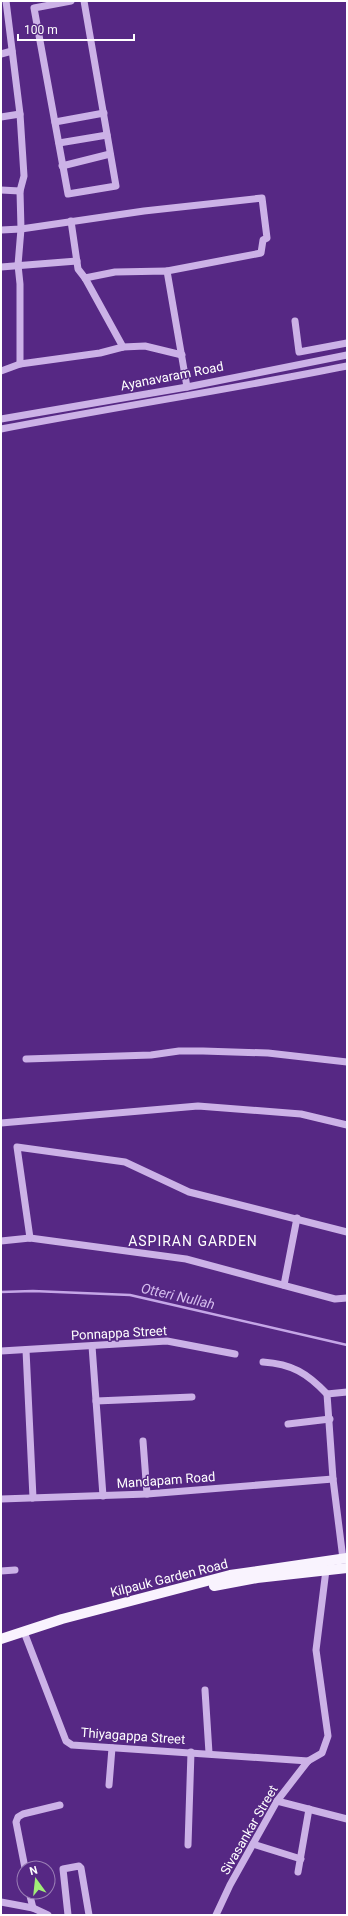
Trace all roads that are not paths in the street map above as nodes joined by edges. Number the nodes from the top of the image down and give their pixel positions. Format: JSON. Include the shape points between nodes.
{"nodes":[{"id":1,"x":6,"y":1,"type":"edge"},
{"id":2,"x":71,"y":1,"type":"edge"},
{"id":3,"x":84,"y":1,"type":"edge"},
{"id":4,"x":12,"y":51,"type":"junction"},
{"id":5,"x":1,"y":54,"type":"edge"},
{"id":6,"x":104,"y":113,"type":"junction"},
{"id":7,"x":20,"y":114,"type":"junction"},
{"id":8,"x":1,"y":117,"type":"edge"},
{"id":9,"x":55,"y":122,"type":"junction"},
{"id":10,"x":107,"y":135,"type":"junction"},
{"id":11,"x":59,"y":143,"type":"junction"},
{"id":12,"x":110,"y":154,"type":"junction"},
{"id":13,"x":62,"y":166,"type":"junction"},
{"id":14,"x":1,"y":190,"type":"edge"},
{"id":15,"x":20,"y":191,"type":"junction"},
{"id":16,"x":71,"y":221,"type":"junction"},
{"id":17,"x":21,"y":229,"type":"junction"},
{"id":18,"x":1,"y":230,"type":"edge"},
{"id":19,"x":77,"y":261,"type":"junction"},
{"id":20,"x":18,"y":265,"type":"junction"},
{"id":21,"x":1,"y":267,"type":"edge"},
{"id":22,"x":167,"y":271,"type":"junction"},
{"id":23,"x":85,"y":278,"type":"junction"},
{"id":24,"x":295,"y":321,"type":"dead end"},
{"id":25,"x":347,"y":343,"type":"edge"},
{"id":26,"x":123,"y":347,"type":"junction"},
{"id":27,"x":182,"y":355,"type":"junction"},
{"id":28,"x":347,"y":355,"type":"edge"},
{"id":29,"x":20,"y":364,"type":"junction"},
{"id":30,"x":347,"y":366,"type":"edge"},
{"id":31,"x":1,"y":371,"type":"edge"},
{"id":32,"x":187,"y":386,"type":"junction"},
{"id":33,"x":1,"y":419,"type":"edge"},
{"id":34,"x":1,"y":429,"type":"edge"},
{"id":35,"x":26,"y":1059,"type":"dead end"},
{"id":36,"x":347,"y":1062,"type":"edge"},
{"id":37,"x":1,"y":1123,"type":"edge"},
{"id":38,"x":347,"y":1125,"type":"edge"},
{"id":39,"x":297,"y":1218,"type":"junction"},
{"id":40,"x":347,"y":1232,"type":"edge"},
{"id":41,"x":30,"y":1238,"type":"junction"},
{"id":42,"x":1,"y":1241,"type":"edge"},
{"id":43,"x":284,"y":1285,"type":"junction"},
{"id":44,"x":347,"y":1298,"type":"edge"},
{"id":45,"x":92,"y":1346,"type":"junction"},
{"id":46,"x":26,"y":1350,"type":"junction"},
{"id":47,"x":1,"y":1351,"type":"edge"},
{"id":48,"x":236,"y":1354,"type":"dead end"},
{"id":49,"x":263,"y":1362,"type":"dead end"},
{"id":50,"x":347,"y":1392,"type":"edge"},
{"id":51,"x":327,"y":1394,"type":"junction"},
{"id":52,"x":192,"y":1397,"type":"dead end"},
{"id":53,"x":96,"y":1401,"type":"junction"},
{"id":54,"x":330,"y":1419,"type":"junction"},
{"id":55,"x":288,"y":1424,"type":"dead end"},
{"id":56,"x":143,"y":1441,"type":"dead end"},
{"id":57,"x":333,"y":1479,"type":"junction"},
{"id":58,"x":147,"y":1494,"type":"junction"},
{"id":59,"x":103,"y":1496,"type":"junction"},
{"id":60,"x":33,"y":1498,"type":"junction"},
{"id":61,"x":1,"y":1499,"type":"edge"},
{"id":62,"x":346,"y":1562,"type":"edge"},
{"id":63,"x":15,"y":1570,"type":"dead end"},
{"id":64,"x":326,"y":1570,"type":"junction"},
{"id":65,"x":1,"y":1571,"type":"edge"},
{"id":66,"x":26,"y":1635,"type":"junction"},
{"id":67,"x":1,"y":1639,"type":"edge"},
{"id":68,"x":1,"y":1646,"type":"edge"},
{"id":69,"x":205,"y":1690,"type":"dead end"},
{"id":70,"x":112,"y":1748,"type":"junction"},
{"id":71,"x":191,"y":1752,"type":"junction"},
{"id":72,"x":209,"y":1753,"type":"junction"},
{"id":73,"x":308,"y":1761,"type":"junction"},
{"id":74,"x":109,"y":1785,"type":"dead end"},
{"id":75,"x":276,"y":1801,"type":"junction"},
{"id":76,"x":60,"y":1805,"type":"dead end"},
{"id":77,"x":309,"y":1809,"type":"junction"},
{"id":78,"x":347,"y":1819,"type":"edge"},
{"id":79,"x":253,"y":1844,"type":"junction"},
{"id":80,"x":188,"y":1845,"type":"dead end"},
{"id":81,"x":301,"y":1859,"type":"junction"},
{"id":82,"x":23,"y":1860,"type":"edge"},
{"id":83,"x":298,"y":1872,"type":"dead end"},
{"id":84,"x":32,"y":1900,"type":"edge"},
{"id":85,"x":1,"y":1902,"type":"edge"},
{"id":86,"x":34,"y":1910,"type":"edge"},
{"id":87,"x":48,"y":1915,"type":"edge"},
{"id":88,"x":68,"y":1915,"type":"edge"},
{"id":89,"x":89,"y":1915,"type":"edge"},
{"id":90,"x":216,"y":1915,"type":"edge"}],
"edges":[{"from":1,"to":4,"type":"street"},
{"from":2,"to":9,"type":"street","via":[[34,8]]},
{"from":3,"to":6,"type":"street"},
{"from":4,"to":5,"type":"street"},
{"from":4,"to":7,"type":"street"},
{"from":6,"to":9,"type":"street"},
{"from":6,"to":10,"type":"street"},
{"from":7,"to":8,"type":"street"},
{"from":7,"to":15,"type":"street","via":[[24,176]]},
{"from":9,"to":11,"type":"street"},
{"from":10,"to":11,"type":"street"},
{"from":10,"to":12,"type":"street"},
{"from":11,"to":13,"type":"street"},
{"from":12,"to":13,"type":"street"},
{"from":12,"to":13,"type":"street","via":[[116,186],[68,194]]},
{"from":14,"to":15,"type":"street"},
{"from":15,"to":17,"type":"street"},
{"from":16,"to":17,"type":"street"},
{"from":16,"to":19,"type":"street"},
{"from":16,"to":22,"type":"street","via":[[262,198],[267,238],[263,240],[261,253]]},
{"from":17,"to":18,"type":"street"},
{"from":17,"to":20,"type":"street"},
{"from":19,"to":20,"type":"street"},
{"from":19,"to":23,"type":"street","via":[[78,269]]},
{"from":20,"to":21,"type":"street"},
{"from":20,"to":29,"type":"street"},
{"from":22,"to":23,"type":"street","via":[[115,272]]},
{"from":22,"to":27,"type":"street"},
{"from":23,"to":26,"type":"street"},
{"from":24,"to":25,"type":"street","via":[[300,352]]},
{"from":26,"to":27,"type":"street","via":[[145,346]]},
{"from":26,"to":29,"type":"street","via":[[100,353]]},
{"from":27,"to":32,"type":"street"},
{"from":28,"to":32,"type":"street","name":"Ayanavaram Road"},
{"from":29,"to":31,"type":"street"},
{"from":30,"to":34,"type":"street","name":"Ayanavaram Road"},
{"from":32,"to":33,"type":"street","name":"Ayanavaram Road"},
{"from":35,"to":36,"type":"street","via":[[203,1051],[268,1053]]},
{"from":37,"to":38,"type":"street","via":[[198,1106],[301,1114]]},
{"from":39,"to":40,"type":"street"},
{"from":39,"to":41,"type":"street","via":[[189,1192],[124,1162],[17,1147]]},
{"from":39,"to":43,"type":"street"},
{"from":41,"to":42,"type":"street"},
{"from":41,"to":43,"type":"street","via":[[186,1259]]},
{"from":43,"to":44,"type":"street","via":[[335,1299]]},
{"from":45,"to":46,"type":"street","name":"Ponnappa Street"},
{"from":45,"to":48,"type":"street","name":"Ponnappa Street","via":[[167,1341]]},
{"from":45,"to":53,"type":"street"},
{"from":46,"to":47,"type":"street","name":"Ponnappa Street"},
{"from":46,"to":60,"type":"street"},
{"from":49,"to":51,"type":"street","via":[[278,1363],[306,1374]]},
{"from":50,"to":51,"type":"street"},
{"from":51,"to":54,"type":"street"},
{"from":52,"to":53,"type":"street"},
{"from":53,"to":59,"type":"street"},
{"from":54,"to":55,"type":"street"},
{"from":54,"to":57,"type":"street"},
{"from":56,"to":58,"type":"street"},
{"from":57,"to":58,"type":"street","name":"Mandapam Road"},
{"from":57,"to":62,"type":"street"},
{"from":58,"to":59,"type":"street","name":"Mandapam Road"},
{"from":59,"to":60,"type":"street","name":"Mandapam Road"},
{"from":60,"to":61,"type":"street","name":"Mandapam Road"},
{"from":62,"to":64,"type":"main road","name":"Kilpauk Garden Road"},
{"from":62,"to":66,"type":"main road","name":"Kilpauk Garden Road","via":[[230,1576],[62,1619]]},
{"from":63,"to":65,"type":"street"},
{"from":64,"to":66,"type":"main road","name":"Kilpauk Garden Road","via":[[234,1582]]},
{"from":64,"to":73,"type":"street","name":"Sivasankar Street","via":[[316,1650],[328,1736],[322,1752]]},
{"from":66,"to":67,"type":"main road","name":"Kilpauk Garden Road"},
{"from":66,"to":68,"type":"main road","name":"Kilpauk Garden Road"},
{"from":66,"to":70,"type":"street","name":"Thiyagappa Street","via":[[66,1741],[72,1744]]},
{"from":69,"to":72,"type":"street"},
{"from":70,"to":71,"type":"street","name":"Thiyagappa Street"},
{"from":70,"to":74,"type":"street"},
{"from":71,"to":72,"type":"street","name":"Thiyagappa Street"},
{"from":71,"to":80,"type":"street"},
{"from":72,"to":73,"type":"street","name":"Thiyagappa Street"},
{"from":73,"to":75,"type":"street","name":"Sivasankar Street"},
{"from":75,"to":77,"type":"street"},
{"from":75,"to":79,"type":"street","name":"Sivasankar Street"},
{"from":76,"to":82,"type":"street","via":[[18,1817],[16,1822]]},
{"from":77,"to":78,"type":"street"},
{"from":77,"to":81,"type":"street"},
{"from":79,"to":81,"type":"street"},
{"from":79,"to":90,"type":"street","name":"Sivasankar Street"},
{"from":81,"to":83,"type":"street"},
{"from":84,"to":86,"type":"street"},
{"from":85,"to":86,"type":"street"},
{"from":86,"to":87,"type":"street"},
{"from":88,"to":89,"type":"street","via":[[63,1869],[79,1866]]}]}
